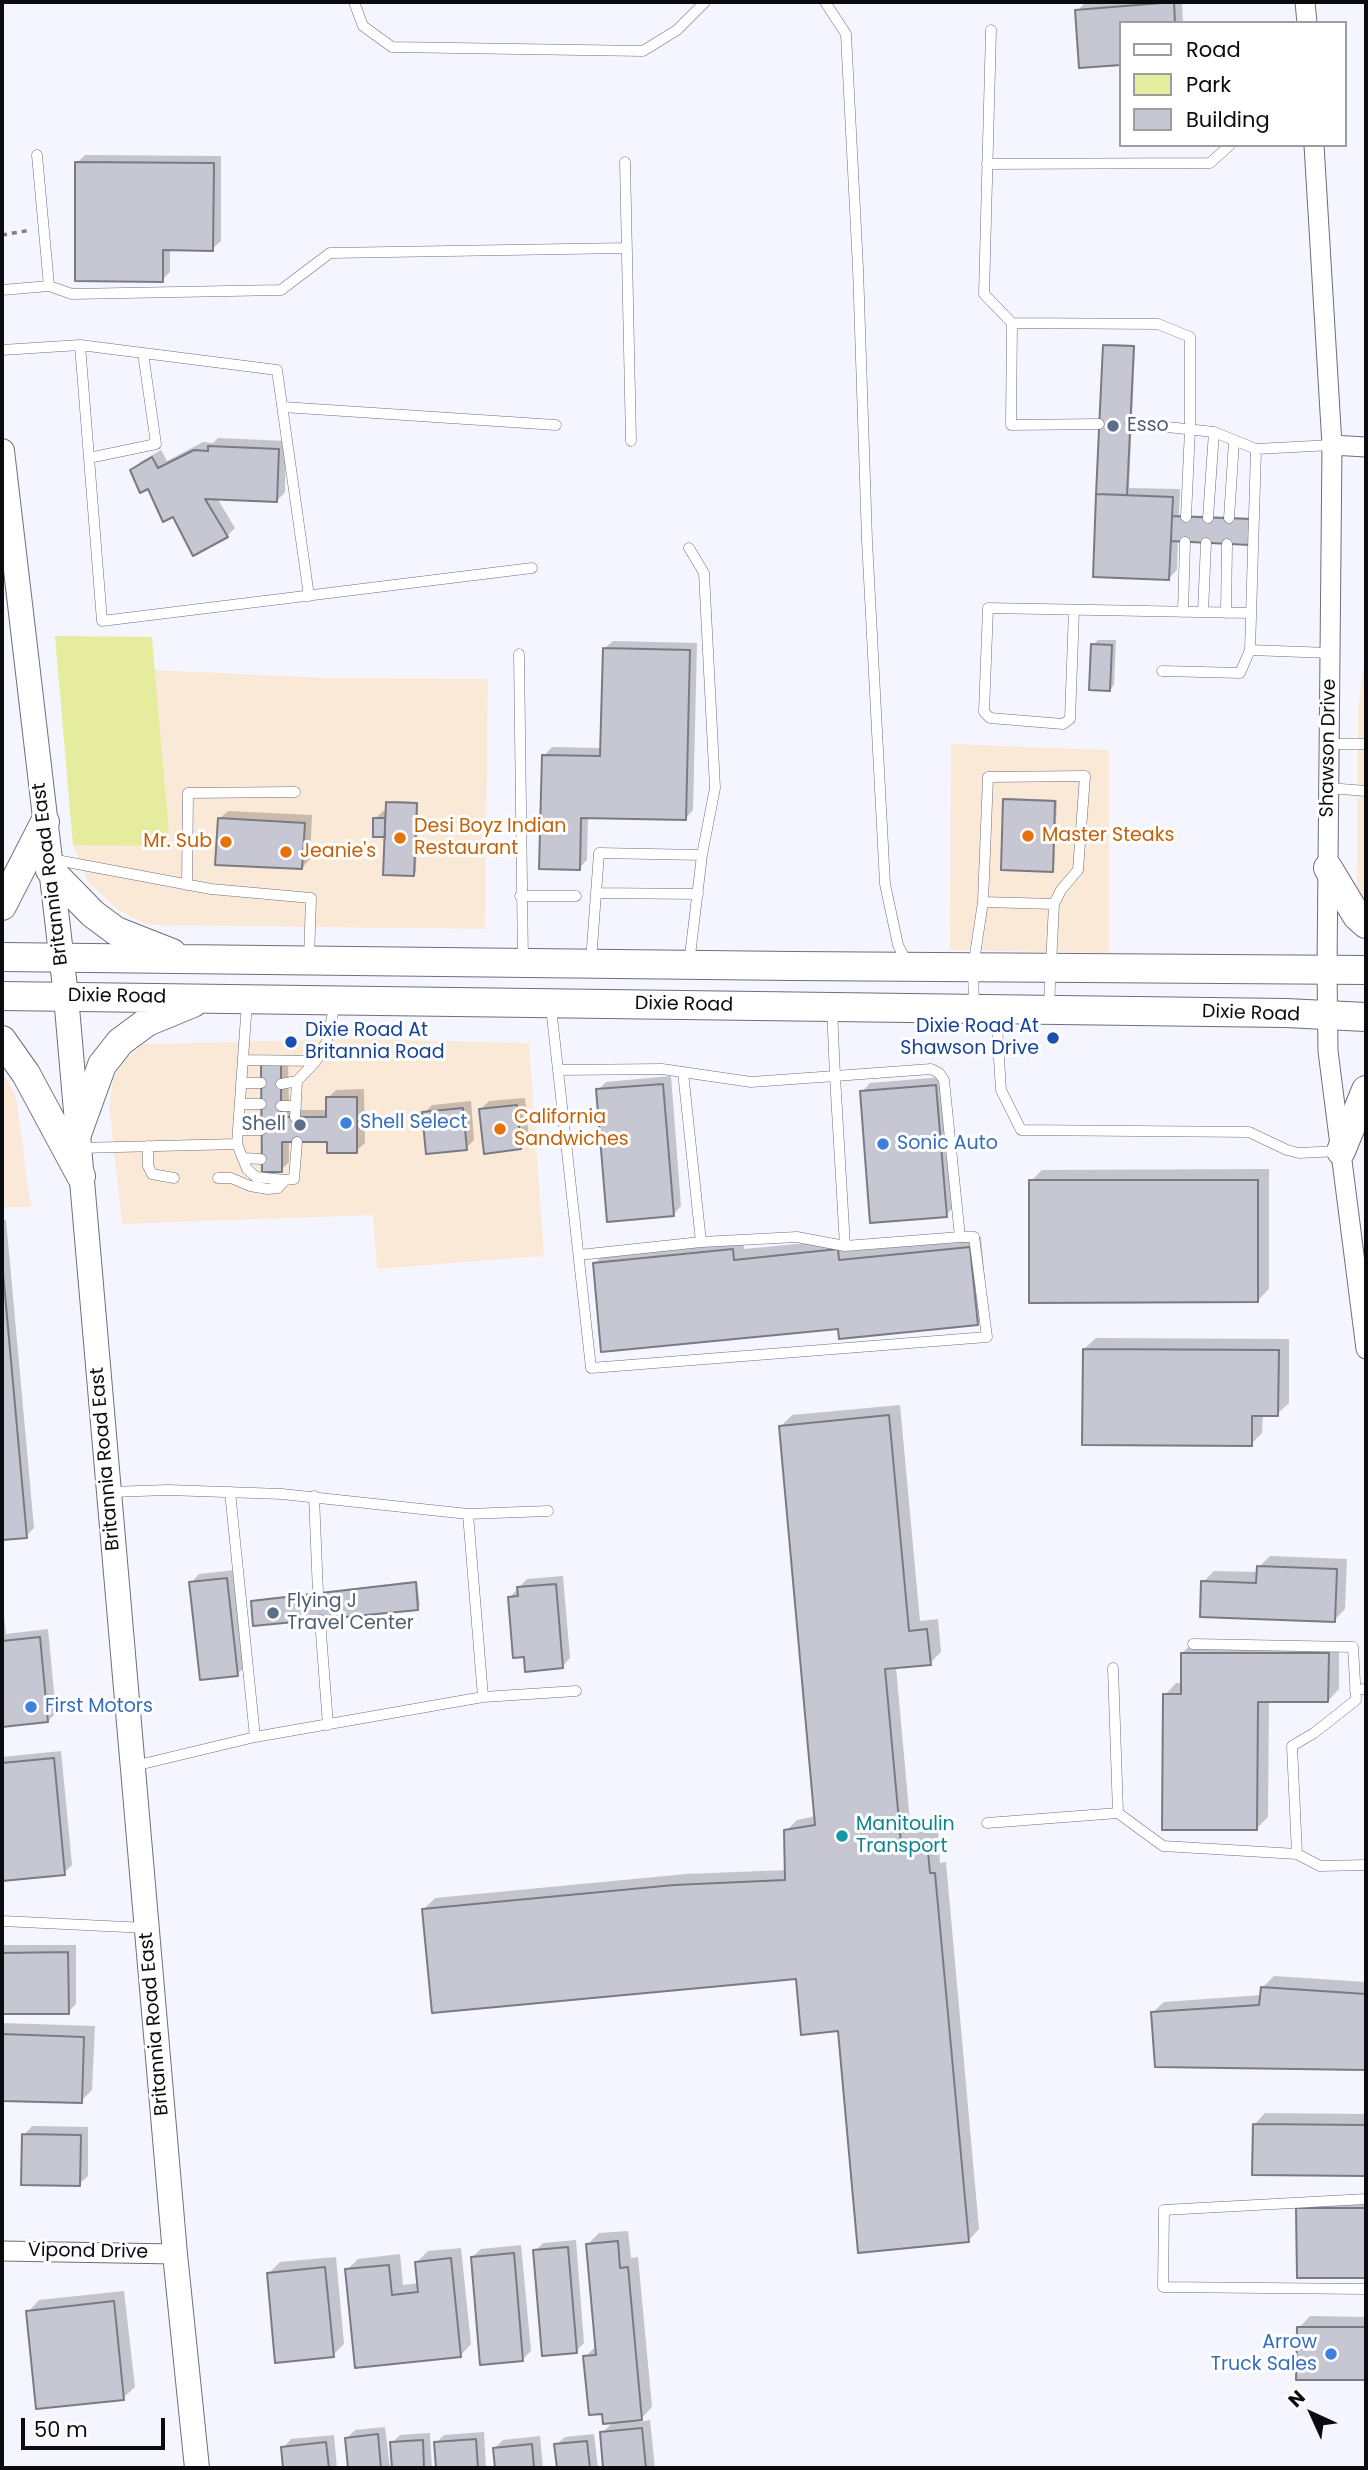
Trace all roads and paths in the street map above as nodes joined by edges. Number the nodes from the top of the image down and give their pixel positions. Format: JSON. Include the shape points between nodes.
{"nodes":[{"id":1,"x":354,"y":2,"type":"edge"},
{"id":2,"x":705,"y":2,"type":"edge"},
{"id":3,"x":825,"y":2,"type":"edge"},
{"id":4,"x":1306,"y":2,"type":"edge"},
{"id":5,"x":1307,"y":21,"type":"edge"},
{"id":6,"x":991,"y":30,"type":"dead end"},
{"id":7,"x":1228,"y":147,"type":"edge"},
{"id":8,"x":1314,"y":147,"type":"edge"},
{"id":9,"x":37,"y":155,"type":"dead end"},
{"id":10,"x":625,"y":162,"type":"dead end"},
{"id":11,"x":988,"y":164,"type":"junction"},
{"id":12,"x":44,"y":231,"type":"junction"},
{"id":13,"x":2,"y":234,"type":"edge"},
{"id":14,"x":626,"y":248,"type":"junction"},
{"id":15,"x":49,"y":286,"type":"junction"},
{"id":16,"x":2,"y":290,"type":"edge"},
{"id":17,"x":1012,"y":323,"type":"junction"},
{"id":18,"x":80,"y":345,"type":"junction"},
{"id":19,"x":2,"y":350,"type":"edge"},
{"id":20,"x":143,"y":353,"type":"junction"},
{"id":21,"x":283,"y":407,"type":"junction"},
{"id":22,"x":1130,"y":423,"type":"dead end"},
{"id":23,"x":1099,"y":424,"type":"dead end"},
{"id":24,"x":556,"y":425,"type":"dead end"},
{"id":25,"x":1190,"y":429,"type":"junction"},
{"id":26,"x":1214,"y":432,"type":"junction"},
{"id":27,"x":631,"y":441,"type":"dead end"},
{"id":28,"x":1234,"y":442,"type":"junction"},
{"id":29,"x":1332,"y":445,"type":"junction"},
{"id":30,"x":1366,"y":447,"type":"edge"},
{"id":31,"x":1256,"y":449,"type":"junction"},
{"id":32,"x":2,"y":451,"type":"edge"},
{"id":33,"x":89,"y":458,"type":"junction"},
{"id":34,"x":1186,"y":517,"type":"dead end"},
{"id":35,"x":1208,"y":517,"type":"dead end"},
{"id":36,"x":1228,"y":518,"type":"dead end"},
{"id":37,"x":1185,"y":542,"type":"dead end"},
{"id":38,"x":1206,"y":543,"type":"dead end"},
{"id":39,"x":1227,"y":544,"type":"dead end"},
{"id":40,"x":690,"y":548,"type":"dead end"},
{"id":41,"x":532,"y":568,"type":"dead end"},
{"id":42,"x":309,"y":596,"type":"junction"},
{"id":43,"x":1074,"y":610,"type":"junction"},
{"id":44,"x":1183,"y":612,"type":"junction"},
{"id":45,"x":1203,"y":612,"type":"junction"},
{"id":46,"x":1226,"y":613,"type":"junction"},
{"id":47,"x":1251,"y":614,"type":"junction"},
{"id":48,"x":1250,"y":650,"type":"junction"},
{"id":49,"x":1330,"y":653,"type":"junction"},
{"id":50,"x":519,"y":654,"type":"dead end"},
{"id":51,"x":1161,"y":671,"type":"dead end"},
{"id":52,"x":1329,"y":744,"type":"junction"},
{"id":53,"x":1366,"y":744,"type":"edge"},
{"id":54,"x":1329,"y":789,"type":"junction"},
{"id":55,"x":1366,"y":791,"type":"edge"},
{"id":56,"x":295,"y":792,"type":"dead end"},
{"id":57,"x":45,"y":822,"type":"junction"},
{"id":58,"x":702,"y":855,"type":"junction"},
{"id":59,"x":50,"y":864,"type":"junction"},
{"id":60,"x":1328,"y":868,"type":"junction"},
{"id":61,"x":187,"y":885,"type":"junction"},
{"id":62,"x":596,"y":893,"type":"junction"},
{"id":63,"x":698,"y":894,"type":"junction"},
{"id":64,"x":520,"y":896,"type":"junction"},
{"id":65,"x":576,"y":896,"type":"dead end"},
{"id":66,"x":984,"y":902,"type":"junction"},
{"id":67,"x":1054,"y":904,"type":"junction"},
{"id":68,"x":2,"y":906,"type":"edge"},
{"id":69,"x":1366,"y":924,"type":"edge"},
{"id":70,"x":2,"y":957,"type":"edge"},
{"id":71,"x":61,"y":958,"type":"junction"},
{"id":72,"x":188,"y":959,"type":"junction"},
{"id":73,"x":309,"y":960,"type":"junction"},
{"id":74,"x":523,"y":962,"type":"junction"},
{"id":75,"x":591,"y":963,"type":"junction"},
{"id":76,"x":689,"y":965,"type":"junction"},
{"id":77,"x":908,"y":967,"type":"junction"},
{"id":78,"x":973,"y":968,"type":"junction"},
{"id":79,"x":1051,"y":968,"type":"junction"},
{"id":80,"x":1327,"y":968,"type":"junction"},
{"id":81,"x":1366,"y":970,"type":"edge"},
{"id":82,"x":2,"y":996,"type":"edge"},
{"id":83,"x":66,"y":996,"type":"junction"},
{"id":84,"x":206,"y":998,"type":"junction"},
{"id":85,"x":247,"y":999,"type":"junction"},
{"id":86,"x":335,"y":1000,"type":"junction"},
{"id":87,"x":550,"y":1003,"type":"junction"},
{"id":88,"x":832,"y":1007,"type":"junction"},
{"id":89,"x":985,"y":1009,"type":"junction"},
{"id":90,"x":1049,"y":1010,"type":"junction"},
{"id":91,"x":1328,"y":1017,"type":"junction"},
{"id":92,"x":1366,"y":1017,"type":"edge"},
{"id":93,"x":2,"y":1040,"type":"edge"},
{"id":94,"x":243,"y":1060,"type":"junction"},
{"id":95,"x":316,"y":1061,"type":"junction"},
{"id":96,"x":558,"y":1070,"type":"junction"},
{"id":97,"x":683,"y":1072,"type":"junction"},
{"id":98,"x":835,"y":1076,"type":"junction"},
{"id":99,"x":297,"y":1082,"type":"junction"},
{"id":100,"x":242,"y":1083,"type":"junction"},
{"id":101,"x":261,"y":1083,"type":"dead end"},
{"id":102,"x":281,"y":1084,"type":"dead end"},
{"id":103,"x":1366,"y":1090,"type":"edge"},
{"id":104,"x":240,"y":1104,"type":"junction"},
{"id":105,"x":261,"y":1104,"type":"dead end"},
{"id":106,"x":281,"y":1106,"type":"dead end"},
{"id":107,"x":296,"y":1106,"type":"junction"},
{"id":108,"x":295,"y":1117,"type":"dead end"},
{"id":109,"x":238,"y":1130,"type":"junction"},
{"id":110,"x":261,"y":1130,"type":"dead end"},
{"id":111,"x":78,"y":1141,"type":"junction"},
{"id":112,"x":297,"y":1142,"type":"dead end"},
{"id":113,"x":237,"y":1144,"type":"junction"},
{"id":114,"x":148,"y":1146,"type":"junction"},
{"id":115,"x":1341,"y":1151,"type":"junction"},
{"id":116,"x":243,"y":1158,"type":"junction"},
{"id":117,"x":261,"y":1159,"type":"dead end"},
{"id":118,"x":282,"y":1162,"type":"dead end"},
{"id":119,"x":295,"y":1163,"type":"junction"},
{"id":120,"x":81,"y":1176,"type":"junction"},
{"id":121,"x":174,"y":1178,"type":"dead end"},
{"id":122,"x":218,"y":1178,"type":"dead end"},
{"id":123,"x":285,"y":1180,"type":"junction"},
{"id":124,"x":960,"y":1237,"type":"junction"},
{"id":125,"x":701,"y":1242,"type":"junction"},
{"id":126,"x":845,"y":1246,"type":"junction"},
{"id":127,"x":579,"y":1255,"type":"junction"},
{"id":128,"x":1366,"y":1349,"type":"edge"},
{"id":129,"x":109,"y":1492,"type":"junction"},
{"id":130,"x":230,"y":1492,"type":"junction"},
{"id":131,"x":314,"y":1496,"type":"junction"},
{"id":132,"x":548,"y":1511,"type":"dead end"},
{"id":133,"x":468,"y":1514,"type":"junction"},
{"id":134,"x":318,"y":1593,"type":"dead end"},
{"id":135,"x":320,"y":1620,"type":"dead end"},
{"id":136,"x":1193,"y":1644,"type":"dead end"},
{"id":137,"x":1113,"y":1668,"type":"dead end"},
{"id":138,"x":1361,"y":1690,"type":"edge"},
{"id":139,"x":576,"y":1691,"type":"dead end"},
{"id":140,"x":483,"y":1698,"type":"junction"},
{"id":141,"x":328,"y":1725,"type":"junction"},
{"id":142,"x":255,"y":1737,"type":"junction"},
{"id":143,"x":133,"y":1766,"type":"junction"},
{"id":144,"x":1118,"y":1813,"type":"junction"},
{"id":145,"x":987,"y":1823,"type":"dead end"},
{"id":146,"x":1297,"y":1854,"type":"junction"},
{"id":147,"x":1366,"y":1865,"type":"edge"},
{"id":148,"x":2,"y":1921,"type":"edge"},
{"id":149,"x":147,"y":1928,"type":"junction"},
{"id":150,"x":1366,"y":2199,"type":"edge"},
{"id":151,"x":2,"y":2251,"type":"edge"},
{"id":152,"x":175,"y":2254,"type":"junction"},
{"id":153,"x":1366,"y":2289,"type":"edge"},
{"id":154,"x":197,"y":2468,"type":"edge"}],
"edges":[{"from":1,"to":2,"type":"lane","via":[[363,26],[391,47],[643,51],[677,30]]},
{"from":3,"to":77,"type":"lane","via":[[846,34],[885,884],[898,945]]},
{"from":4,"to":5,"type":"street"},
{"from":6,"to":11,"type":"lane"},
{"from":7,"to":11,"type":"lane","via":[[1210,163]]},
{"from":8,"to":29,"type":"street","name":"Shawson Drive"},
{"from":9,"to":12,"type":"lane"},
{"from":10,"to":14,"type":"lane"},
{"from":11,"to":17,"type":"lane","via":[[984,294]]},
{"from":12,"to":13,"type":"path"},
{"from":12,"to":15,"type":"lane"},
{"from":14,"to":15,"type":"lane","via":[[330,253],[281,290],[72,295]]},
{"from":14,"to":27,"type":"lane"},
{"from":15,"to":16,"type":"lane"},
{"from":17,"to":23,"type":"lane","via":[[1011,425]]},
{"from":17,"to":25,"type":"lane","via":[[1158,324],[1190,338]]},
{"from":18,"to":19,"type":"lane"},
{"from":18,"to":20,"type":"lane"},
{"from":18,"to":33,"type":"lane"},
{"from":20,"to":21,"type":"lane","via":[[277,370]]},
{"from":20,"to":33,"type":"lane","via":[[156,444]]},
{"from":21,"to":24,"type":"lane"},
{"from":21,"to":42,"type":"lane"},
{"from":22,"to":25,"type":"lane"},
{"from":25,"to":26,"type":"lane"},
{"from":25,"to":34,"type":"lane"},
{"from":26,"to":28,"type":"lane"},
{"from":26,"to":35,"type":"lane"},
{"from":28,"to":31,"type":"lane"},
{"from":28,"to":36,"type":"lane"},
{"from":29,"to":30,"type":"street"},
{"from":29,"to":31,"type":"lane"},
{"from":29,"to":49,"type":"street","name":"Shawson Drive"},
{"from":31,"to":47,"type":"lane"},
{"from":32,"to":57,"type":"street","name":"Britannia Road East"},
{"from":33,"to":42,"type":"lane","via":[[102,621]]},
{"from":37,"to":44,"type":"lane"},
{"from":38,"to":45,"type":"lane"},
{"from":39,"to":46,"type":"lane"},
{"from":40,"to":58,"type":"lane","via":[[704,573],[715,788]]},
{"from":41,"to":42,"type":"lane"},
{"from":43,"to":43,"type":"lane","via":[[988,608],[984,712],[989,718],[1063,723],[1070,719]]},
{"from":43,"to":44,"type":"lane"},
{"from":44,"to":45,"type":"lane"},
{"from":45,"to":46,"type":"lane"},
{"from":46,"to":47,"type":"lane"},
{"from":47,"to":48,"type":"lane"},
{"from":48,"to":49,"type":"lane"},
{"from":48,"to":51,"type":"lane","via":[[1240,673]]},
{"from":49,"to":52,"type":"street","name":"Shawson Drive"},
{"from":50,"to":64,"type":"lane"},
{"from":52,"to":53,"type":"lane"},
{"from":52,"to":54,"type":"street","name":"Shawson Drive"},
{"from":54,"to":55,"type":"lane"},
{"from":54,"to":60,"type":"street","name":"Shawson Drive"},
{"from":56,"to":61,"type":"lane","via":[[188,793]]},
{"from":57,"to":59,"type":"street","name":"Britannia Road East"},
{"from":57,"to":68,"type":"main road"},
{"from":58,"to":62,"type":"lane","via":[[598,853]]},
{"from":58,"to":63,"type":"lane"},
{"from":59,"to":61,"type":"lane"},
{"from":59,"to":71,"type":"street","name":"Britannia Road East"},
{"from":59,"to":72,"type":"main road","via":[[93,914],[116,931]]},
{"from":60,"to":69,"type":"main road"},
{"from":60,"to":80,"type":"street","name":"Shawson Drive"},
{"from":61,"to":73,"type":"lane","via":[[311,898]]},
{"from":62,"to":63,"type":"lane"},
{"from":62,"to":75,"type":"lane"},
{"from":63,"to":76,"type":"lane"},
{"from":64,"to":65,"type":"lane"},
{"from":64,"to":74,"type":"lane"},
{"from":66,"to":67,"type":"lane"},
{"from":66,"to":67,"type":"lane","via":[[988,777],[1084,776],[1078,870]]},
{"from":66,"to":78,"type":"lane"},
{"from":67,"to":79,"type":"lane"},
{"from":70,"to":71,"type":"main road","name":"Dixie Road"},
{"from":71,"to":72,"type":"main road","name":"Dixie Road"},
{"from":71,"to":83,"type":"street","name":"Britannia Road East"},
{"from":72,"to":73,"type":"main road","name":"Dixie Road"},
{"from":73,"to":74,"type":"main road","name":"Dixie Road"},
{"from":74,"to":75,"type":"main road","name":"Dixie Road"},
{"from":75,"to":76,"type":"main road","name":"Dixie Road"},
{"from":76,"to":77,"type":"main road","name":"Dixie Road"},
{"from":77,"to":78,"type":"main road","name":"Dixie Road"},
{"from":78,"to":79,"type":"main road","name":"Dixie Road"},
{"from":78,"to":89,"type":"lane"},
{"from":79,"to":80,"type":"main road","name":"Dixie Road"},
{"from":79,"to":90,"type":"lane"},
{"from":80,"to":81,"type":"main road","name":"Dixie Road"},
{"from":80,"to":91,"type":"street","name":"Shawson Drive"},
{"from":82,"to":83,"type":"main road","name":"Dixie Road"},
{"from":83,"to":84,"type":"main road","name":"Dixie Road"},
{"from":83,"to":111,"type":"street","name":"Britannia Road East"},
{"from":84,"to":85,"type":"main road","name":"Dixie Road"},
{"from":84,"to":111,"type":"main road","via":[[147,1022],[120,1042],[102,1065]]},
{"from":85,"to":86,"type":"main road","name":"Dixie Road"},
{"from":85,"to":94,"type":"lane"},
{"from":86,"to":87,"type":"main road","name":"Dixie Road"},
{"from":86,"to":95,"type":"lane","via":[[327,1041]]},
{"from":87,"to":88,"type":"main road","name":"Dixie Road"},
{"from":87,"to":96,"type":"lane"},
{"from":88,"to":89,"type":"main road","name":"Dixie Road"},
{"from":88,"to":98,"type":"lane"},
{"from":89,"to":90,"type":"main road","name":"Dixie Road"},
{"from":89,"to":115,"type":"lane","via":[[1001,1090],[1021,1130],[1249,1132],[1299,1153]]},
{"from":90,"to":91,"type":"main road","name":"Dixie Road"},
{"from":91,"to":92,"type":"main road","name":"Dixie Road"},
{"from":91,"to":115,"type":"street","name":"Shawson Drive"},
{"from":93,"to":120,"type":"main road","via":[[26,1074]]},
{"from":94,"to":95,"type":"lane"},
{"from":94,"to":100,"type":"lane"},
{"from":95,"to":99,"type":"lane"},
{"from":96,"to":97,"type":"lane"},
{"from":96,"to":127,"type":"lane"},
{"from":97,"to":98,"type":"lane","via":[[751,1082]]},
{"from":97,"to":125,"type":"lane"},
{"from":98,"to":124,"type":"lane","via":[[931,1069],[939,1073],[944,1080]]},
{"from":98,"to":126,"type":"lane"},
{"from":99,"to":102,"type":"lane"},
{"from":99,"to":107,"type":"lane"},
{"from":100,"to":101,"type":"lane"},
{"from":100,"to":104,"type":"lane"},
{"from":103,"to":115,"type":"main road"},
{"from":104,"to":105,"type":"lane"},
{"from":104,"to":109,"type":"lane"},
{"from":106,"to":107,"type":"lane"},
{"from":107,"to":108,"type":"lane"},
{"from":109,"to":110,"type":"lane"},
{"from":109,"to":113,"type":"lane"},
{"from":111,"to":114,"type":"lane"},
{"from":111,"to":120,"type":"street","name":"Britannia Road East"},
{"from":112,"to":119,"type":"lane"},
{"from":113,"to":114,"type":"lane"},
{"from":113,"to":116,"type":"lane"},
{"from":114,"to":121,"type":"lane","via":[[152,1174]]},
{"from":115,"to":128,"type":"street","name":"Shawson Drive"},
{"from":116,"to":117,"type":"lane"},
{"from":116,"to":123,"type":"lane","via":[[257,1177]]},
{"from":118,"to":119,"type":"lane"},
{"from":119,"to":123,"type":"lane","via":[[294,1179]]},
{"from":120,"to":129,"type":"street","name":"Britannia Road East"},
{"from":122,"to":123,"type":"lane","via":[[268,1189],[278,1188]]},
{"from":124,"to":126,"type":"lane"},
{"from":124,"to":127,"type":"lane","via":[[974,1237],[986,1336],[591,1368]]},
{"from":125,"to":126,"type":"lane","via":[[797,1237]]},
{"from":125,"to":127,"type":"lane"},
{"from":129,"to":130,"type":"lane"},
{"from":129,"to":143,"type":"street","name":"Britannia Road East"},
{"from":130,"to":131,"type":"lane"},
{"from":130,"to":142,"type":"lane"},
{"from":131,"to":133,"type":"lane"},
{"from":131,"to":134,"type":"lane"},
{"from":132,"to":133,"type":"lane"},
{"from":133,"to":140,"type":"lane"},
{"from":135,"to":141,"type":"lane"},
{"from":136,"to":138,"type":"lane","via":[[1353,1647]]},
{"from":137,"to":144,"type":"lane"},
{"from":138,"to":146,"type":"lane","via":[[1356,1700],[1292,1746]]},
{"from":139,"to":140,"type":"lane"},
{"from":140,"to":141,"type":"lane"},
{"from":141,"to":142,"type":"lane"},
{"from":142,"to":143,"type":"lane"},
{"from":143,"to":149,"type":"street","name":"Britannia Road East"},
{"from":144,"to":145,"type":"lane"},
{"from":144,"to":146,"type":"lane","via":[[1163,1846]]},
{"from":146,"to":147,"type":"lane","via":[[1320,1866]]},
{"from":148,"to":149,"type":"lane"},
{"from":149,"to":152,"type":"street","name":"Britannia Road East"},
{"from":150,"to":153,"type":"lane","via":[[1164,2210],[1163,2274],[1163,2287]]},
{"from":151,"to":152,"type":"street","name":"Vipond Drive"},
{"from":152,"to":154,"type":"street","name":"Britannia Road East"}]}
